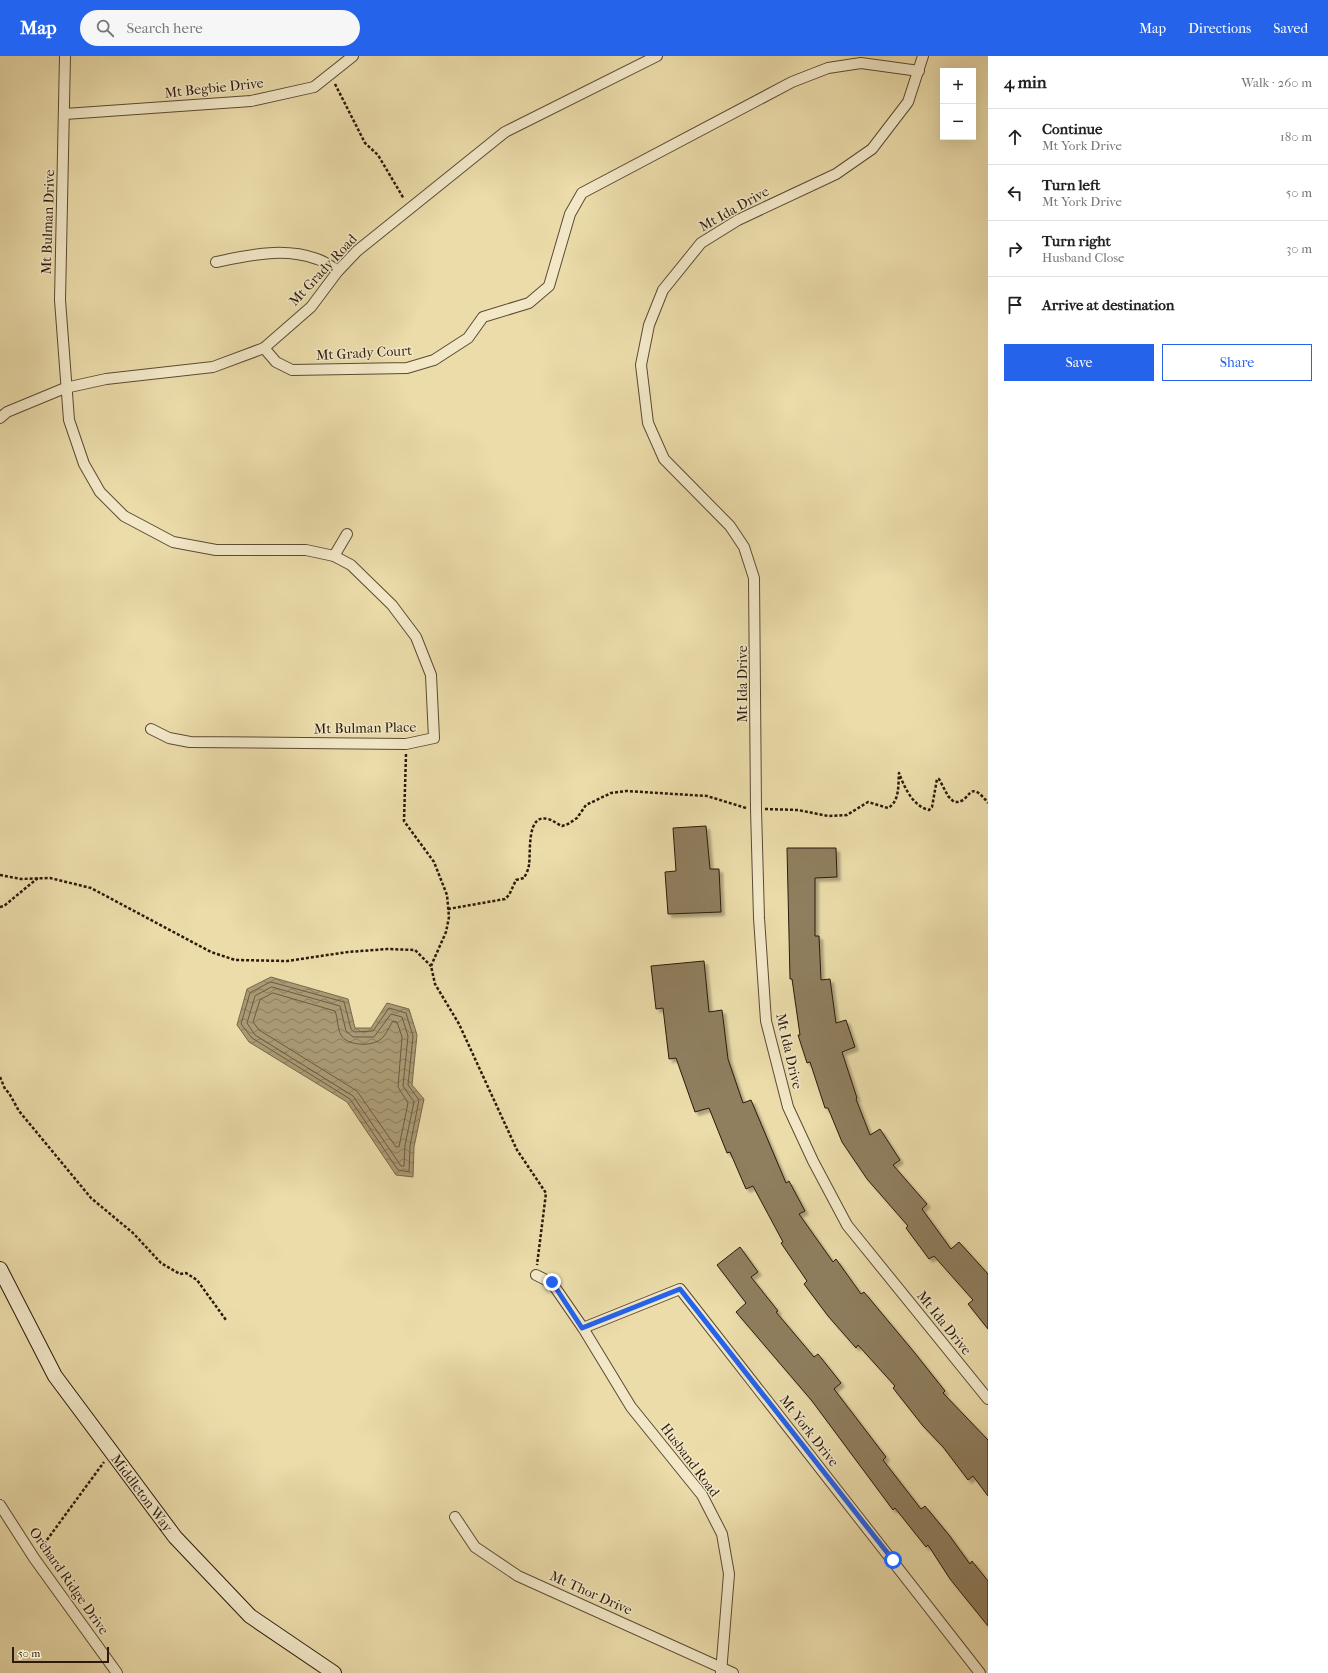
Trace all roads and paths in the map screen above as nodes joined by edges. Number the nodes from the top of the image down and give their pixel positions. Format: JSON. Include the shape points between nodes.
{"nodes":[{"id":1,"x":65,"y":56,"type":"edge"},
{"id":2,"x":353,"y":56,"type":"edge"},
{"id":3,"x":658,"y":56,"type":"edge"},
{"id":4,"x":923,"y":56,"type":"edge"},
{"id":5,"x":919,"y":71,"type":"junction"},
{"id":6,"x":330,"y":75,"type":"junction"},
{"id":7,"x":65,"y":114,"type":"junction"},
{"id":8,"x":410,"y":209,"type":"junction"},
{"id":9,"x":216,"y":262,"type":"dead end"},
{"id":10,"x":338,"y":271,"type":"junction"},
{"id":11,"x":264,"y":348,"type":"junction"},
{"id":12,"x":65,"y":388,"type":"junction"},
{"id":13,"x":0,"y":418,"type":"edge"},
{"id":14,"x":347,"y":534,"type":"dead end"},
{"id":15,"x":334,"y":556,"type":"junction"},
{"id":16,"x":151,"y":729,"type":"dead end"},
{"id":17,"x":406,"y":744,"type":"junction"},
{"id":18,"x":988,"y":804,"type":"edge"},
{"id":19,"x":747,"y":808,"type":"dead end"},
{"id":20,"x":763,"y":809,"type":"dead end"},
{"id":21,"x":0,"y":875,"type":"edge"},
{"id":22,"x":40,"y":877,"type":"junction"},
{"id":23,"x":0,"y":907,"type":"edge"},
{"id":24,"x":448,"y":909,"type":"junction"},
{"id":25,"x":431,"y":966,"type":"junction"},
{"id":26,"x":0,"y":1077,"type":"edge"},
{"id":27,"x":0,"y":1269,"type":"edge"},
{"id":28,"x":536,"y":1274,"type":"joint"},
{"id":29,"x":226,"y":1320,"type":"dead end"},
{"id":30,"x":582,"y":1328,"type":"junction"},
{"id":31,"x":988,"y":1398,"type":"edge"},
{"id":32,"x":112,"y":1452,"type":"junction"},
{"id":33,"x":0,"y":1505,"type":"edge"},
{"id":34,"x":455,"y":1517,"type":"dead end"},
{"id":35,"x":34,"y":1558,"type":"junction"},
{"id":36,"x":721,"y":1670,"type":"edge"},
{"id":37,"x":117,"y":1673,"type":"edge"},
{"id":38,"x":334,"y":1673,"type":"edge"},
{"id":39,"x":733,"y":1673,"type":"edge"},
{"id":40,"x":980,"y":1673,"type":"edge"}],
"edges":[{"from":1,"to":7,"type":"street","name":"Mt Bulman Drive"},
{"from":2,"to":6,"type":"street","name":"Mt Begbie Drive"},
{"from":3,"to":8,"type":"street","name":"Mt Grady Road","via":[[505,132]]},
{"from":4,"to":5,"type":"street","name":"Mt Ida Drive"},
{"from":5,"to":11,"type":"street","name":"Mt Grady Court","via":[[861,63],[828,68],[792,82],[582,193],[570,214],[549,286],[529,303],[483,317],[468,338],[434,360],[407,368],[292,370],[276,362]]},
{"from":5,"to":31,"type":"street","name":"Mt Ida Drive","via":[[908,102],[872,149],[836,174],[738,220],[701,243],[663,290],[649,325],[641,365],[648,424],[664,459],[730,526],[744,547],[754,578],[759,918],[766,1021],[788,1107],[847,1225]]},
{"from":6,"to":7,"type":"street","name":"Mt Begbie Drive","via":[[314,87],[251,101]]},
{"from":6,"to":8,"type":"path","via":[[365,143],[378,155]]},
{"from":7,"to":12,"type":"street","name":"Mt Bulman Drive","via":[[60,300]]},
{"from":8,"to":10,"type":"street","name":"Mt Grady Road","via":[[357,251]]},
{"from":9,"to":10,"type":"street","via":[[263,253],[294,253],[318,259]]},
{"from":10,"to":11,"type":"street","name":"Mt Grady Road","via":[[311,307]]},
{"from":11,"to":12,"type":"street","name":"Mt Grady Road","via":[[213,367],[106,379]]},
{"from":12,"to":13,"type":"street","name":"Mt Grady Road","via":[[7,412]]},
{"from":12,"to":15,"type":"street","name":"Mt Bulman Place","via":[[69,420],[84,464],[100,492],[124,516],[173,542],[216,550],[306,550]]},
{"from":14,"to":15,"type":"street"},
{"from":15,"to":17,"type":"street","name":"Mt Bulman Place","via":[[351,565],[392,605],[416,638],[431,675],[434,738]]},
{"from":16,"to":17,"type":"street","name":"Mt Bulman Place","via":[[169,738],[190,742]]},
{"from":17,"to":24,"type":"path","via":[[404,821],[434,862],[446,895]]},
{"from":18,"to":20,"type":"path","via":[[979,792],[975,791],[961,801],[954,802],[937,779],[932,807],[929,810],[925,809],[907,793],[899,773],[896,798],[888,808],[868,802],[847,815],[828,816],[798,810]]},
{"from":19,"to":24,"type":"path","via":[[707,796],[626,791],[611,793],[586,805],[577,818],[568,824],[562,826],[548,818],[538,820],[533,826],[529,865],[524,878],[516,880],[505,899]]},
{"from":21,"to":22,"type":"path","via":[[21,879]]},
{"from":22,"to":23,"type":"path"},
{"from":22,"to":25,"type":"path","via":[[70,881],[91,888],[211,952],[235,960],[287,961],[348,952],[394,949],[415,950]]},
{"from":24,"to":25,"type":"path","via":[[446,932]]},
{"from":25,"to":28,"type":"path","via":[[435,984],[459,1024],[517,1150],[546,1193]]},
{"from":26,"to":29,"type":"path","via":[[4,1089],[19,1111],[91,1198],[133,1233],[161,1263],[197,1280]]},
{"from":27,"to":32,"type":"street","name":"Middleton Way","via":[[55,1376]]},
{"from":28,"to":30,"type":"street","name":"Husband Road","via":[[552,1282]]},
{"from":30,"to":36,"type":"street","name":"Husband Road","via":[[631,1408],[702,1495],[722,1534],[729,1574]]},
{"from":30,"to":40,"type":"street","name":"Mt York Drive","via":[[680,1289]]},
{"from":32,"to":35,"type":"path"},
{"from":32,"to":38,"type":"street","name":"Middleton Way","via":[[175,1537],[250,1616]]},
{"from":33,"to":35,"type":"street","name":"Orchard Ridge Drive"},
{"from":34,"to":36,"type":"street","name":"Mt Thor Drive","via":[[475,1547],[518,1576]]},
{"from":35,"to":37,"type":"street","name":"Orchard Ridge Drive"},
{"from":36,"to":39,"type":"street","name":"Mt Thor Drive"}]}
